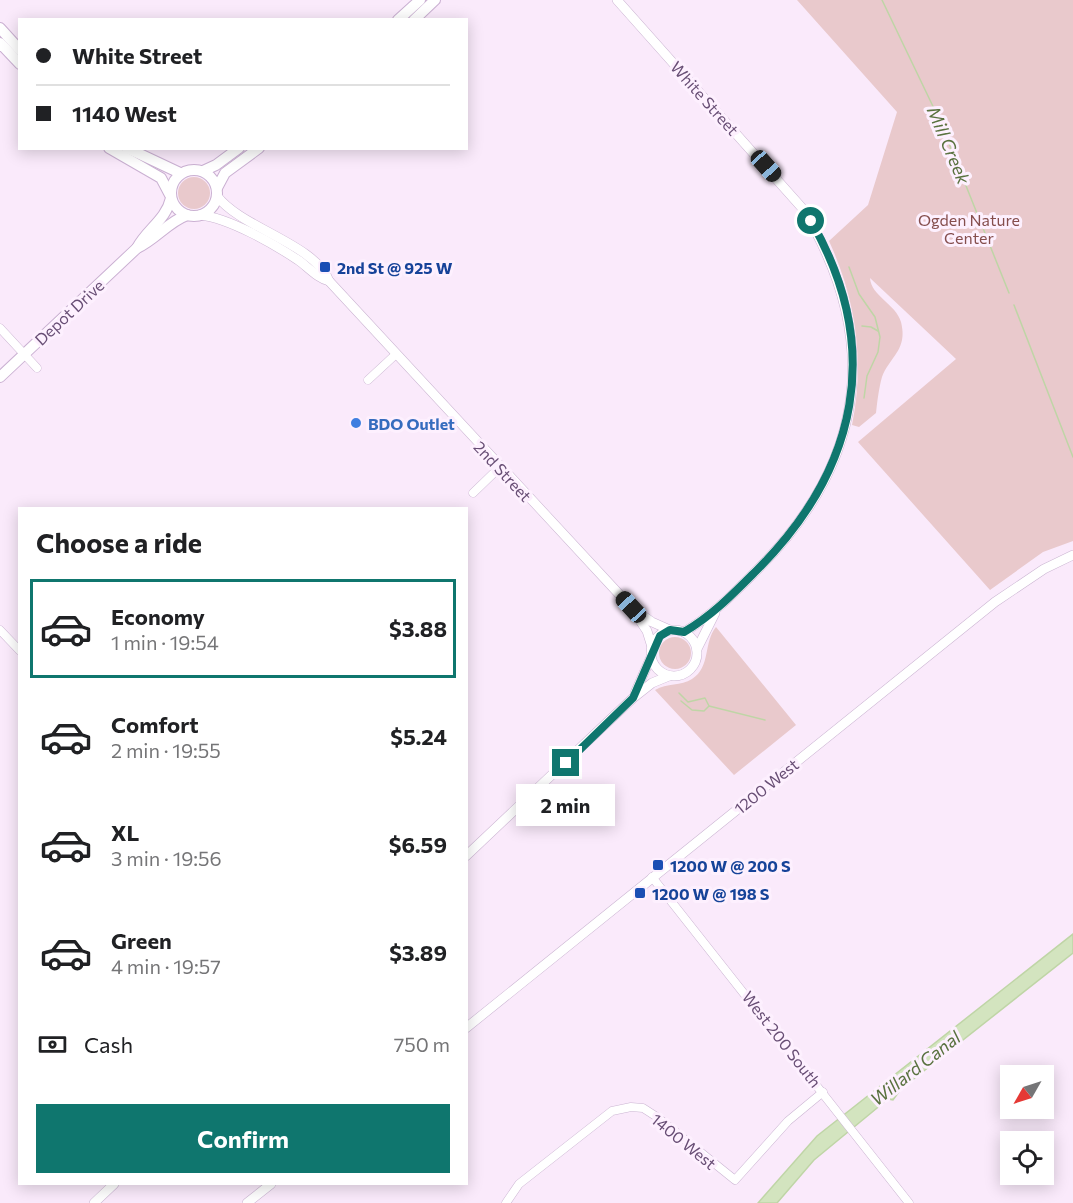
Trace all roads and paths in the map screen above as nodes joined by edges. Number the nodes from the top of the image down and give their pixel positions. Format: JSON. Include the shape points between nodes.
{"nodes":[{"id":1,"x":420,"y":0,"type":"edge"},
{"id":2,"x":435,"y":0,"type":"edge"},
{"id":3,"x":617,"y":0,"type":"edge"},
{"id":4,"x":401,"y":18,"type":"edge"},
{"id":5,"x":416,"y":18,"type":"edge"},
{"id":6,"x":0,"y":28,"type":"edge"},
{"id":7,"x":0,"y":43,"type":"edge"},
{"id":8,"x":18,"y":48,"type":"edge"},
{"id":9,"x":18,"y":62,"type":"edge"},
{"id":10,"x":112,"y":150,"type":"edge"},
{"id":11,"x":131,"y":150,"type":"edge"},
{"id":12,"x":236,"y":150,"type":"edge"},
{"id":13,"x":255,"y":150,"type":"edge"},
{"id":14,"x":202,"y":171,"type":"junction"},
{"id":15,"x":180,"y":174,"type":"junction"},
{"id":16,"x":217,"y":192,"type":"junction"},
{"id":17,"x":171,"y":196,"type":"junction"},
{"id":18,"x":187,"y":215,"type":"junction"},
{"id":19,"x":200,"y":215,"type":"junction"},
{"id":20,"x":138,"y":248,"type":"junction"},
{"id":21,"x":329,"y":281,"type":"junction"},
{"id":22,"x":0,"y":328,"type":"edge"},
{"id":23,"x":24,"y":354,"type":"junction"},
{"id":24,"x":395,"y":355,"type":"junction"},
{"id":25,"x":37,"y":368,"type":"dead end"},
{"id":26,"x":0,"y":377,"type":"edge"},
{"id":27,"x":368,"y":380,"type":"dead end"},
{"id":28,"x":500,"y":467,"type":"junction"},
{"id":29,"x":473,"y":493,"type":"dead end"},
{"id":30,"x":1073,"y":555,"type":"edge"},
{"id":31,"x":631,"y":607,"type":"junction"},
{"id":32,"x":716,"y":611,"type":"junction"},
{"id":33,"x":0,"y":630,"type":"edge"},
{"id":34,"x":670,"y":630,"type":"junction"},
{"id":35,"x":684,"y":632,"type":"junction"},
{"id":36,"x":18,"y":649,"type":"edge"},
{"id":37,"x":697,"y":649,"type":"junction"},
{"id":38,"x":652,"y":652,"type":"junction"},
{"id":39,"x":669,"y":676,"type":"junction"},
{"id":40,"x":633,"y":698,"type":"junction"},
{"id":41,"x":468,"y":854,"type":"edge"},
{"id":42,"x":652,"y":877,"type":"junction"},
{"id":43,"x":468,"y":1026,"type":"edge"},
{"id":44,"x":823,"y":1092,"type":"junction"},
{"id":45,"x":113,"y":1185,"type":"edge"},
{"id":46,"x":270,"y":1185,"type":"edge"},
{"id":47,"x":94,"y":1203,"type":"edge"},
{"id":48,"x":247,"y":1203,"type":"edge"},
{"id":49,"x":506,"y":1203,"type":"edge"},
{"id":50,"x":909,"y":1203,"type":"edge"}],
"edges":[{"from":1,"to":4,"type":"main road"},
{"from":2,"to":5,"type":"main road"},
{"from":3,"to":32,"type":"street","name":"White Street","via":[[803,209],[837,274],[850,328],[850,398],[828,476],[798,525]]},
{"from":6,"to":8,"type":"main road"},
{"from":7,"to":9,"type":"main road"},
{"from":10,"to":17,"type":"main road","via":[[161,178]]},
{"from":11,"to":15,"type":"main road"},
{"from":12,"to":14,"type":"main road"},
{"from":13,"to":16,"type":"main road","via":[[225,173]]},
{"from":14,"to":15,"type":"main road","via":[[192,169]]},
{"from":14,"to":16,"type":"main road","via":[[213,178]]},
{"from":15,"to":17,"type":"main road","via":[[174,179]]},
{"from":16,"to":19,"type":"main road","via":[[213,206]]},
{"from":16,"to":21,"type":"street","name":"2nd Street","via":[[229,210],[295,248],[326,273]]},
{"from":17,"to":18,"type":"main road","via":[[177,209]]},
{"from":17,"to":20,"type":"main road","name":"Depot Drive","via":[[167,212],[144,235]]},
{"from":18,"to":19,"type":"main road"},
{"from":18,"to":20,"type":"main road","name":"Depot Drive"},
{"from":19,"to":21,"type":"street","name":"2nd Street","via":[[217,217]]},
{"from":20,"to":23,"type":"main road","name":"Depot Drive"},
{"from":21,"to":24,"type":"street","name":"2nd Street"},
{"from":22,"to":23,"type":"street"},
{"from":23,"to":25,"type":"street"},
{"from":23,"to":26,"type":"main road","name":"Depot Drive"},
{"from":24,"to":27,"type":"street"},
{"from":24,"to":28,"type":"street","name":"2nd Street"},
{"from":28,"to":29,"type":"street"},
{"from":28,"to":31,"type":"street","name":"2nd Street"},
{"from":30,"to":42,"type":"street","name":"1200 West","via":[[995,602]]},
{"from":31,"to":34,"type":"street","name":"2nd Street"},
{"from":31,"to":38,"type":"street","name":"2nd Street","via":[[647,632]]},
{"from":32,"to":35,"type":"street"},
{"from":32,"to":37,"type":"street"},
{"from":33,"to":36,"type":"street"},
{"from":34,"to":35,"type":"street"},
{"from":34,"to":38,"type":"street","via":[[660,636]]},
{"from":35,"to":37,"type":"street"},
{"from":37,"to":39,"type":"street","via":[[690,670]]},
{"from":38,"to":39,"type":"street","via":[[657,669]]},
{"from":38,"to":40,"type":"street"},
{"from":39,"to":40,"type":"street"},
{"from":40,"to":41,"type":"street"},
{"from":42,"to":43,"type":"street","name":"1200 West"},
{"from":42,"to":44,"type":"street","name":"West 200 South"},
{"from":44,"to":49,"type":"street","name":"1400 West","via":[[788,1121],[735,1180],[643,1108],[621,1107],[604,1116],[519,1184]]},
{"from":44,"to":50,"type":"street","name":"West 200 South"},
{"from":45,"to":47,"type":"street"},
{"from":46,"to":48,"type":"street"}]}
